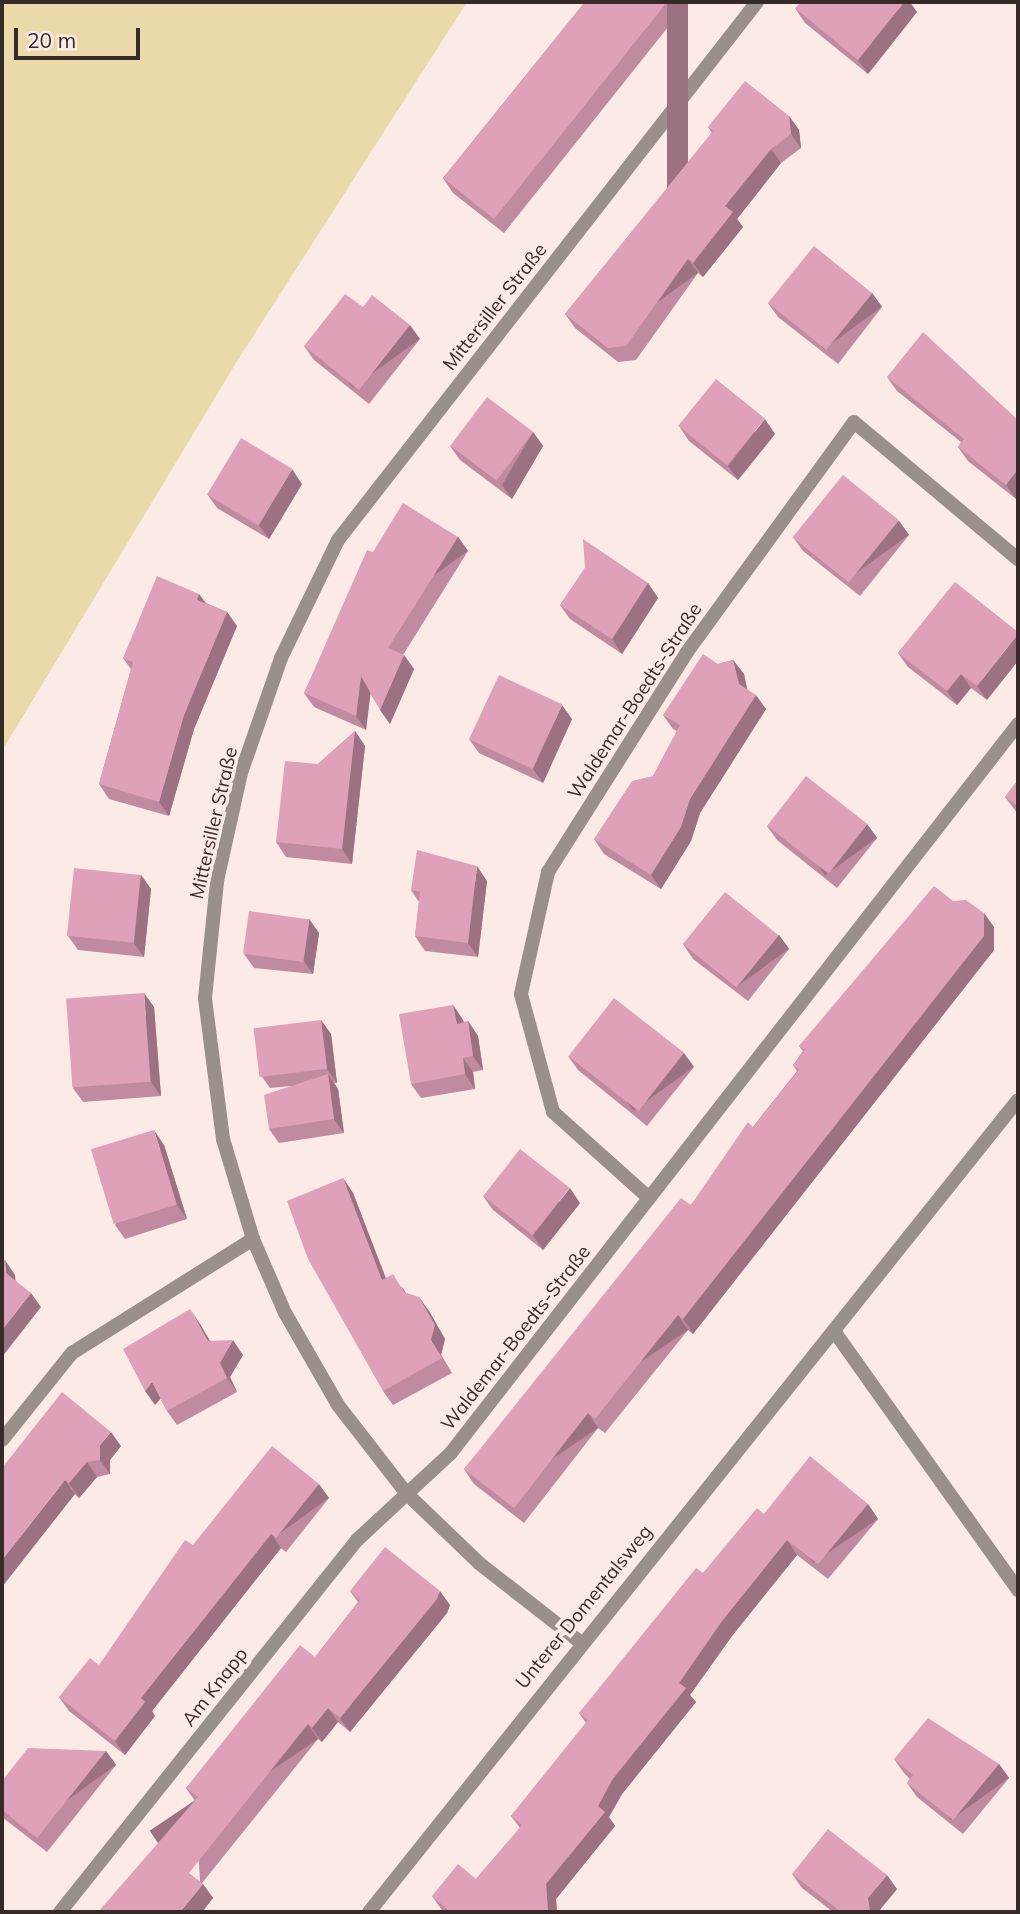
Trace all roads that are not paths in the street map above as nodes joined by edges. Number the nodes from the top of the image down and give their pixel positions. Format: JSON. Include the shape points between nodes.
{"nodes":[{"id":1,"x":757,"y":2,"type":"edge"},
{"id":2,"x":1018,"y":559,"type":"edge"},
{"id":3,"x":1018,"y":724,"type":"edge"},
{"id":4,"x":1018,"y":1100,"type":"edge"},
{"id":5,"x":649,"y":1198,"type":"junction"},
{"id":6,"x":253,"y":1239,"type":"junction"},
{"id":7,"x":834,"y":1331,"type":"junction"},
{"id":8,"x":2,"y":1440,"type":"edge"},
{"id":9,"x":407,"y":1494,"type":"junction"},
{"id":10,"x":1018,"y":1590,"type":"edge"},
{"id":11,"x":580,"y":1642,"type":"junction"},
{"id":12,"x":60,"y":1912,"type":"edge"},
{"id":13,"x":369,"y":1912,"type":"edge"}],
"edges":[{"from":1,"to":6,"type":"street","name":"Mittersiller Straße","via":[[338,540],[281,658],[241,773],[217,881],[205,998],[223,1139]]},
{"from":2,"to":5,"type":"street","name":"Waldemar-Boedts-Straße","via":[[854,422],[687,652],[548,872],[522,994],[553,1112]]},
{"from":3,"to":5,"type":"street","name":"Waldemar-Boedts-Straße"},
{"from":4,"to":7,"type":"street","name":"Unterer Domentalsweg"},
{"from":5,"to":9,"type":"street","name":"Waldemar-Boedts-Straße","via":[[450,1454]]},
{"from":6,"to":8,"type":"street","via":[[72,1353]]},
{"from":6,"to":9,"type":"street","name":"Mittersiller Straße","via":[[285,1313],[338,1405]]},
{"from":7,"to":10,"type":"street"},
{"from":7,"to":11,"type":"street","name":"Unterer Domentalsweg"},
{"from":9,"to":11,"type":"street","name":"Mittersiller Straße","via":[[479,1563]]},
{"from":9,"to":12,"type":"street","name":"Am Knapp","via":[[357,1540]]},
{"from":11,"to":13,"type":"street","name":"Unterer Domentalsweg"}]}
